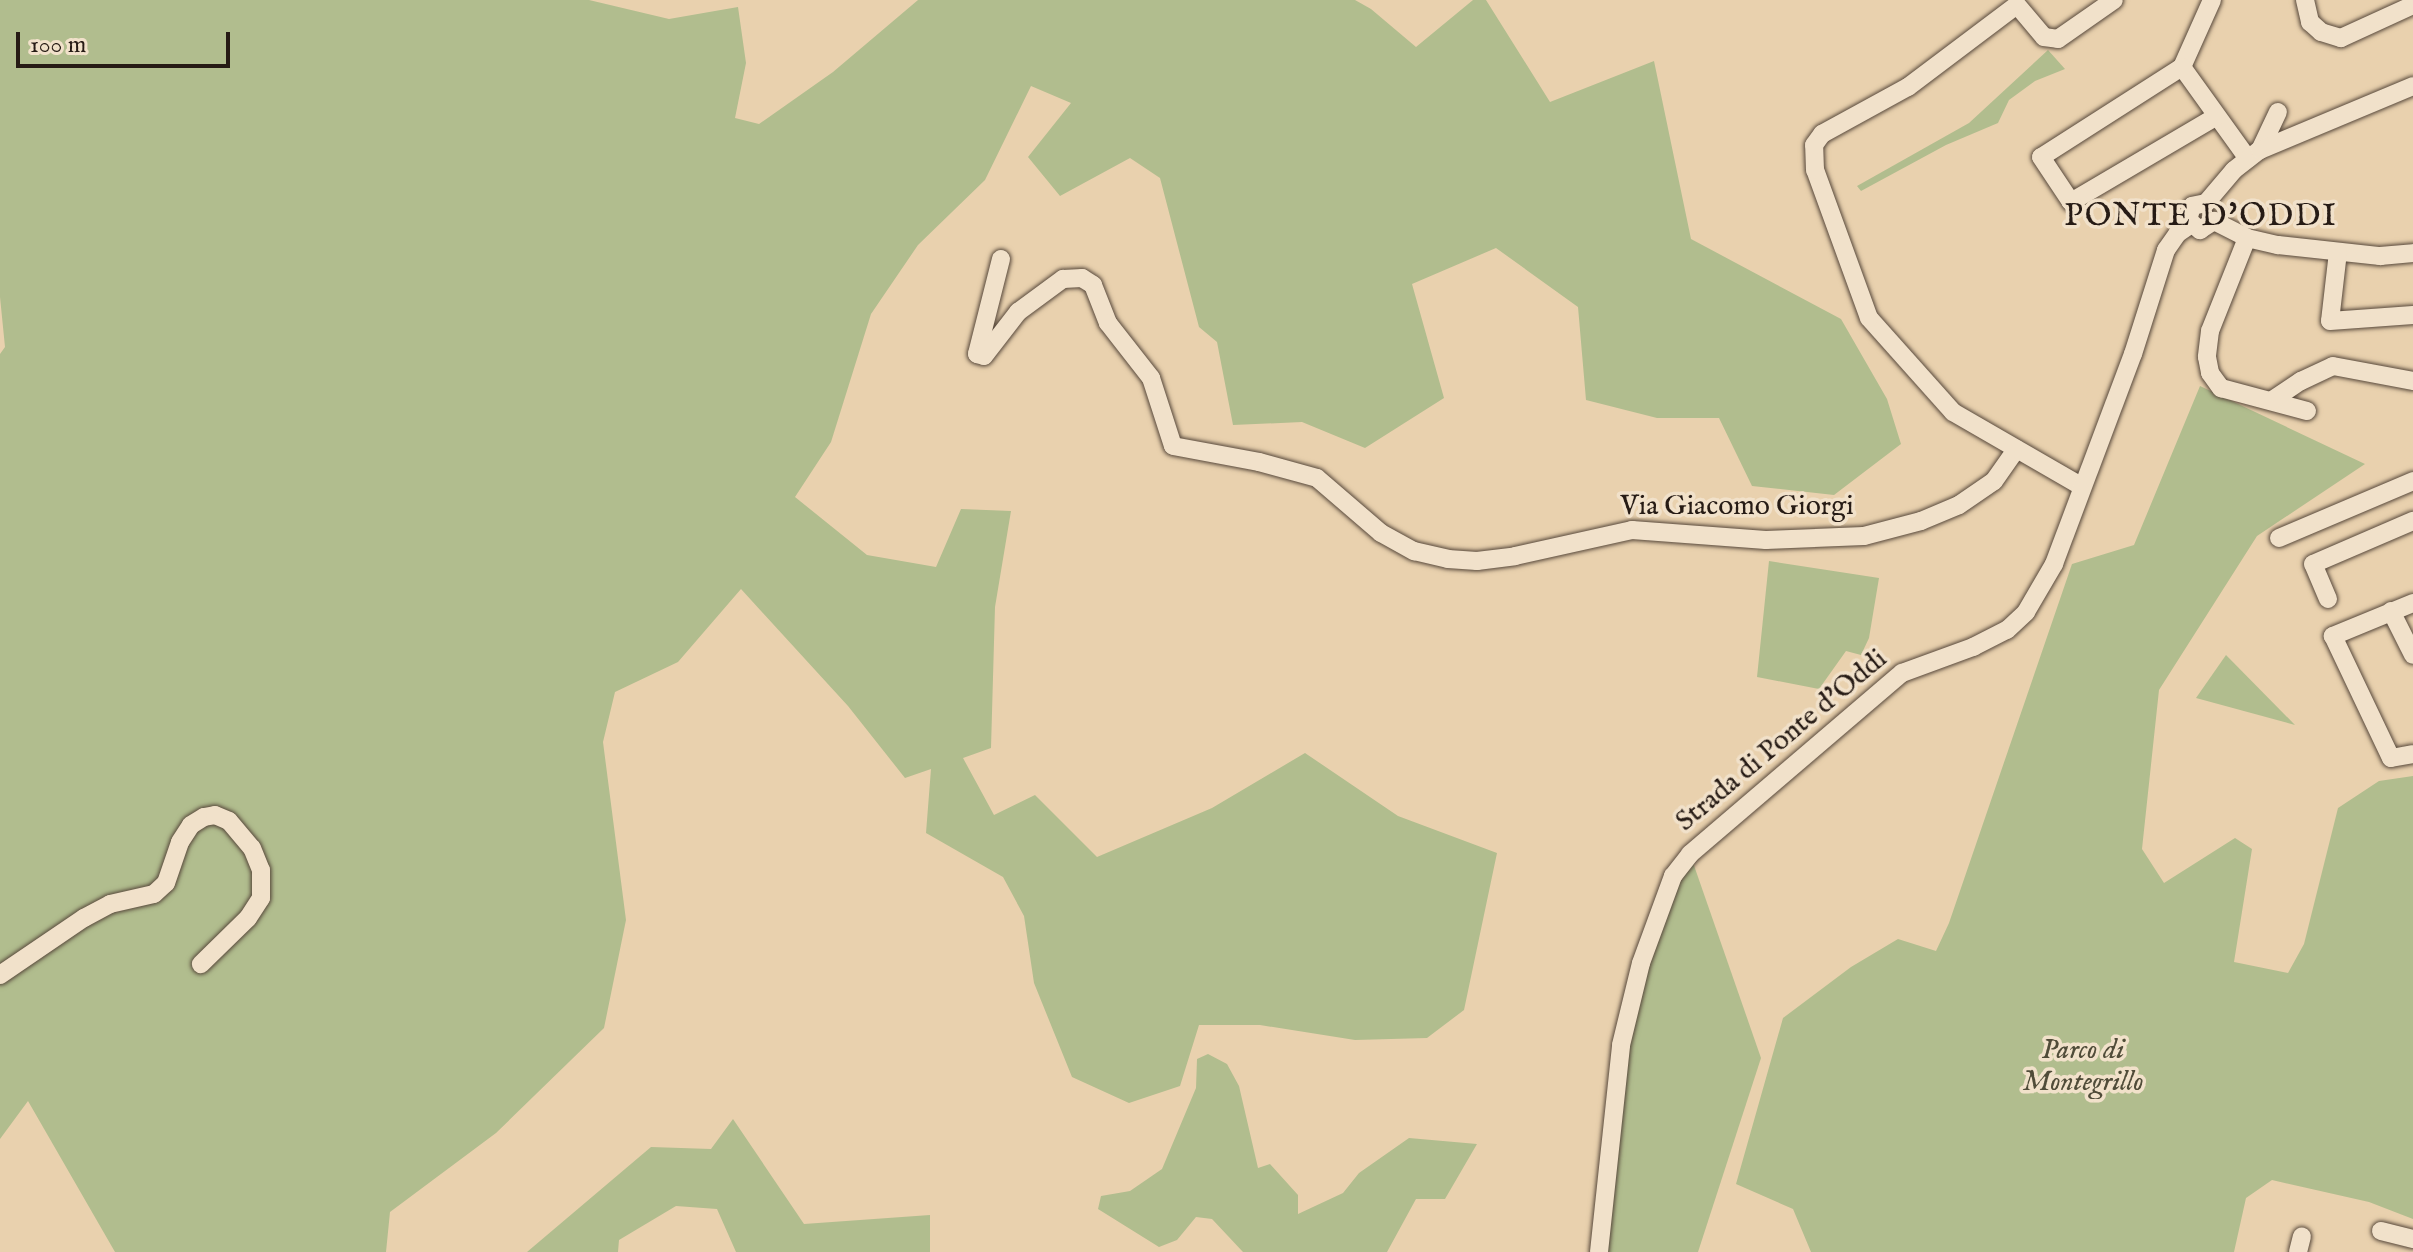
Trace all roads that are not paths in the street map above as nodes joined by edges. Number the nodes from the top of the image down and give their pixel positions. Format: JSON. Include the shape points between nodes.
{"nodes":[{"id":1,"x":2114,"y":0,"type":"edge"},
{"id":2,"x":2212,"y":0,"type":"edge"},
{"id":3,"x":2305,"y":0,"type":"edge"},
{"id":4,"x":2014,"y":3,"type":"edge"},
{"id":5,"x":2413,"y":5,"type":"edge"},
{"id":6,"x":2182,"y":67,"type":"junction"},
{"id":7,"x":2413,"y":86,"type":"edge"},
{"id":8,"x":2278,"y":112,"type":"dead end"},
{"id":9,"x":2217,"y":116,"type":"junction"},
{"id":10,"x":2254,"y":155,"type":"junction"},
{"id":11,"x":2206,"y":203,"type":"junction"},
{"id":12,"x":2214,"y":221,"type":"junction"},
{"id":13,"x":2190,"y":225,"type":"junction"},
{"id":14,"x":2247,"y":238,"type":"junction"},
{"id":15,"x":2338,"y":252,"type":"junction"},
{"id":16,"x":2413,"y":253,"type":"edge"},
{"id":17,"x":1001,"y":259,"type":"dead end"},
{"id":18,"x":2413,"y":315,"type":"edge"},
{"id":19,"x":2413,"y":381,"type":"edge"},
{"id":20,"x":2271,"y":401,"type":"junction"},
{"id":21,"x":2307,"y":411,"type":"dead end"},
{"id":22,"x":2016,"y":449,"type":"junction"},
{"id":23,"x":2413,"y":481,"type":"edge"},
{"id":24,"x":2081,"y":486,"type":"junction"},
{"id":25,"x":2413,"y":521,"type":"edge"},
{"id":26,"x":2279,"y":538,"type":"dead end"},
{"id":27,"x":2328,"y":599,"type":"dead end"},
{"id":28,"x":2413,"y":603,"type":"edge"},
{"id":29,"x":2391,"y":611,"type":"junction"},
{"id":30,"x":2413,"y":655,"type":"edge"},
{"id":31,"x":2413,"y":754,"type":"edge"},
{"id":32,"x":201,"y":964,"type":"dead end"},
{"id":33,"x":0,"y":975,"type":"edge"},
{"id":34,"x":2381,"y":1231,"type":"dead end"},
{"id":35,"x":2413,"y":1239,"type":"edge"},
{"id":36,"x":1599,"y":1252,"type":"edge"}],
"edges":[{"from":1,"to":4,"type":"street","via":[[2058,39],[2044,37]]},
{"from":2,"to":6,"type":"street"},
{"from":3,"to":5,"type":"street","via":[[2310,22],[2341,38]]},
{"from":4,"to":22,"type":"street","via":[[1908,87],[1822,134],[1814,145],[1815,170],[1869,318],[1953,412]]},
{"from":6,"to":9,"type":"street"},
{"from":6,"to":9,"type":"street","via":[[2041,157],[2071,202]]},
{"from":7,"to":10,"type":"street"},
{"from":8,"to":10,"type":"street"},
{"from":9,"to":10,"type":"street"},
{"from":10,"to":11,"type":"street"},
{"from":11,"to":12,"type":"street","via":[[2214,211]]},
{"from":11,"to":13,"type":"street","name":"Strada di Ponte d'Oddi","via":[[2189,210]]},
{"from":12,"to":13,"type":"street","via":[[2200,230]]},
{"from":12,"to":14,"type":"street"},
{"from":13,"to":24,"type":"street","name":"Strada di Ponte d'Oddi","via":[[2166,250],[2133,354]]},
{"from":14,"to":15,"type":"street"},
{"from":14,"to":20,"type":"street","via":[[2210,331],[2208,366],[2221,388]]},
{"from":15,"to":16,"type":"street"},
{"from":15,"to":18,"type":"street","via":[[2330,321]]},
{"from":17,"to":22,"type":"street","name":"Via Giacomo Giorgi","via":[[977,354],[984,356],[1018,312],[1063,279],[1082,278],[1093,285],[1108,323],[1151,378],[1173,446],[1317,478],[1381,533],[1414,551],[1448,559],[1515,556],[1632,530],[1766,540],[1864,536],[1959,505],[1994,481]]},
{"from":19,"to":20,"type":"street","via":[[2333,366]]},
{"from":20,"to":21,"type":"street"},
{"from":22,"to":24,"type":"street"},
{"from":23,"to":26,"type":"street"},
{"from":24,"to":36,"type":"street","name":"Strada di Ponte d'Oddi","via":[[2054,564],[2026,612],[2007,630],[1973,647],[1902,673],[1690,854],[1673,876],[1641,963],[1621,1045]]},
{"from":25,"to":27,"type":"street","via":[[2313,564]]},
{"from":28,"to":29,"type":"street"},
{"from":29,"to":30,"type":"street"},
{"from":29,"to":31,"type":"street","via":[[2333,636],[2391,758]]},
{"from":32,"to":33,"type":"street","via":[[261,898],[261,870],[252,848],[229,821],[215,815],[191,825],[166,883],[154,894],[110,904]]},
{"from":34,"to":35,"type":"street"}]}
